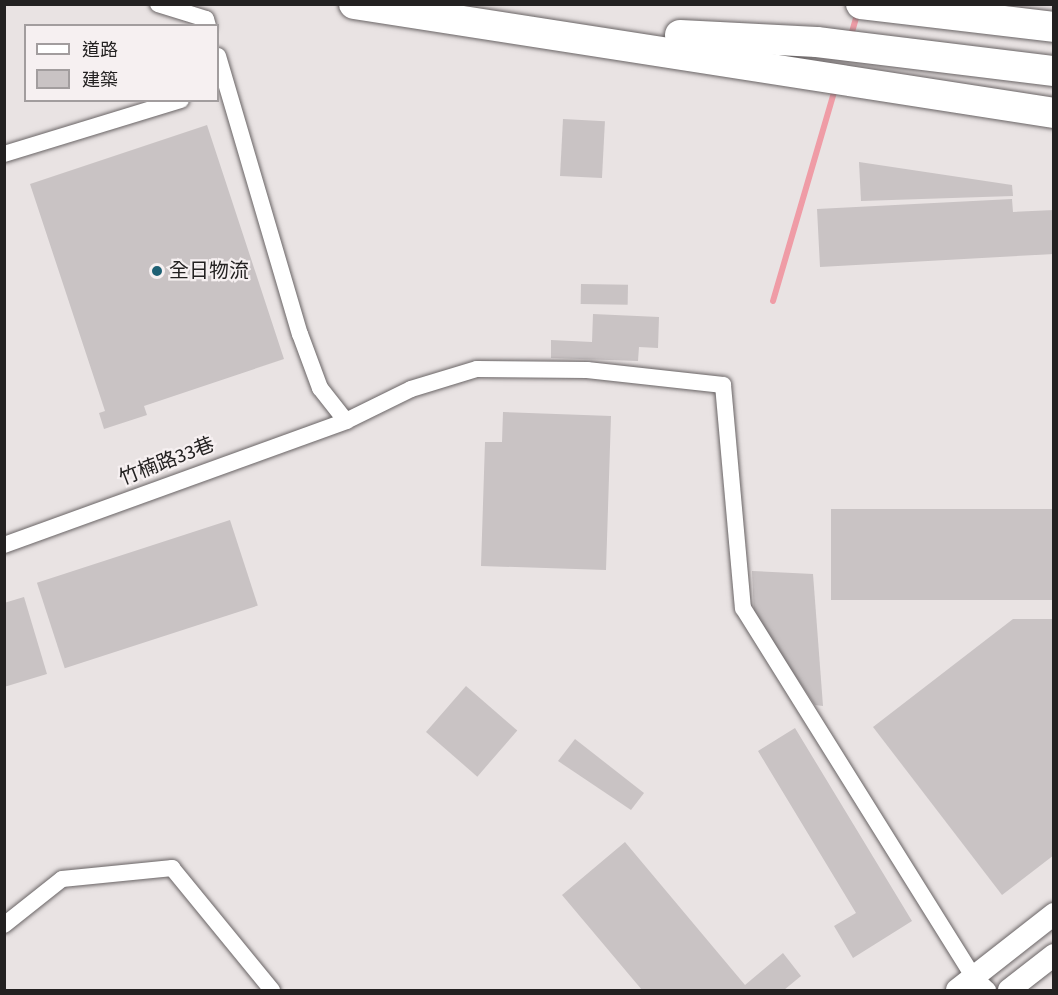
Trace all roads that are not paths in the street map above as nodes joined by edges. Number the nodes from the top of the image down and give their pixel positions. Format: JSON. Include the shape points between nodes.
{"nodes":[{"id":1,"x":158,"y":4,"type":"edge"},
{"id":2,"x":354,"y":4,"type":"edge"},
{"id":3,"x":867,"y":5,"type":"edge"},
{"id":4,"x":207,"y":24,"type":"edge"},
{"id":5,"x":1053,"y":27,"type":"edge"},
{"id":6,"x":536,"y":31,"type":"junction"},
{"id":7,"x":219,"y":64,"type":"edge"},
{"id":8,"x":1053,"y":71,"type":"edge"},
{"id":9,"x":222,"y":88,"type":"edge"},
{"id":10,"x":174,"y":102,"type":"edge"},
{"id":11,"x":1053,"y":112,"type":"edge"},
{"id":12,"x":4,"y":154,"type":"edge"},
{"id":13,"x":346,"y":421,"type":"junction"},
{"id":14,"x":4,"y":545,"type":"edge"},
{"id":15,"x":1053,"y":914,"type":"edge"},
{"id":16,"x":4,"y":925,"type":"edge"},
{"id":17,"x":1053,"y":955,"type":"edge"},
{"id":18,"x":973,"y":986,"type":"edge"},
{"id":19,"x":272,"y":990,"type":"edge"},
{"id":20,"x":1009,"y":990,"type":"edge"}],
"edges":[{"from":1,"to":4,"type":"street","via":[[206,19]]},
{"from":2,"to":6,"type":"highway"},
{"from":3,"to":5,"type":"highway"},
{"from":6,"to":8,"type":"highway","via":[[848,46]]},
{"from":6,"to":11,"type":"highway"},
{"from":7,"to":9,"type":"street"},
{"from":9,"to":13,"type":"street","via":[[320,388]]},
{"from":10,"to":12,"type":"street"},
{"from":13,"to":14,"type":"street","name":"竹楠路33巷"},
{"from":13,"to":18,"type":"street","name":"竹楠路33巷","via":[[411,389],[477,369],[587,370],[723,385],[743,608]]},
{"from":15,"to":18,"type":"main road"},
{"from":16,"to":19,"type":"street","via":[[62,879],[172,868]]},
{"from":17,"to":20,"type":"main road"}]}
